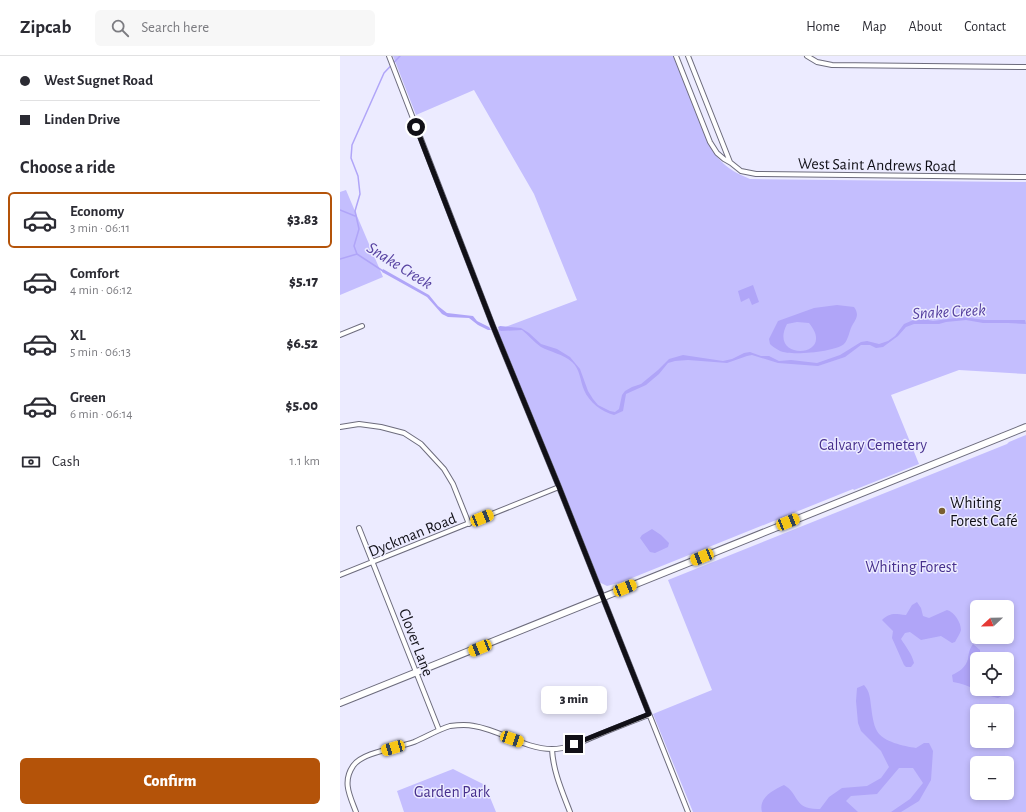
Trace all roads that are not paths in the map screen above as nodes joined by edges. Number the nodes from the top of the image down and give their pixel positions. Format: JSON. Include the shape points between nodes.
{"nodes":[{"id":1,"x":676,"y":56,"type":"edge"},
{"id":2,"x":688,"y":56,"type":"edge"},
{"id":3,"x":807,"y":56,"type":"edge"},
{"id":4,"x":389,"y":58,"type":"edge"},
{"id":5,"x":692,"y":66,"type":"junction"},
{"id":6,"x":1026,"y":67,"type":"edge"},
{"id":7,"x":682,"y":70,"type":"junction"},
{"id":8,"x":731,"y":163,"type":"junction"},
{"id":9,"x":1026,"y":177,"type":"edge"},
{"id":10,"x":362,"y":326,"type":"dead end"},
{"id":11,"x":340,"y":335,"type":"edge"},
{"id":12,"x":340,"y":427,"type":"edge"},
{"id":13,"x":1026,"y":427,"type":"edge"},
{"id":14,"x":559,"y":487,"type":"junction"},
{"id":15,"x":469,"y":524,"type":"junction"},
{"id":16,"x":359,"y":528,"type":"dead end"},
{"id":17,"x":373,"y":562,"type":"junction"},
{"id":18,"x":340,"y":575,"type":"edge"},
{"id":19,"x":602,"y":597,"type":"junction"},
{"id":20,"x":416,"y":673,"type":"junction"},
{"id":21,"x":340,"y":703,"type":"edge"},
{"id":22,"x":649,"y":714,"type":"junction"},
{"id":23,"x":439,"y":730,"type":"junction"},
{"id":24,"x":552,"y":749,"type":"junction"},
{"id":25,"x":356,"y":812,"type":"edge"},
{"id":26,"x":570,"y":812,"type":"edge"},
{"id":27,"x":688,"y":812,"type":"edge"}],
"edges":[{"from":1,"to":7,"type":"street","name":"West Saint Andrews Road"},
{"from":2,"to":5,"type":"street"},
{"from":3,"to":6,"type":"street","via":[[817,62],[832,65]]},
{"from":4,"to":14,"type":"street"},
{"from":5,"to":7,"type":"street"},
{"from":5,"to":8,"type":"street"},
{"from":7,"to":8,"type":"street","name":"West Saint Andrews Road","via":[[710,142],[717,153]]},
{"from":8,"to":9,"type":"street","name":"West Saint Andrews Road","via":[[741,171],[756,174]]},
{"from":10,"to":11,"type":"street"},
{"from":12,"to":15,"type":"street","via":[[359,424],[381,427],[404,433],[421,444],[434,456],[453,484]]},
{"from":13,"to":19,"type":"main road"},
{"from":14,"to":15,"type":"street","name":"Dyckman Road"},
{"from":14,"to":19,"type":"street"},
{"from":15,"to":17,"type":"street","name":"Dyckman Road"},
{"from":16,"to":17,"type":"street","name":"Clover Lane"},
{"from":17,"to":18,"type":"street","name":"Dyckman Road"},
{"from":17,"to":20,"type":"street","name":"Clover Lane"},
{"from":19,"to":20,"type":"main road"},
{"from":19,"to":22,"type":"street"},
{"from":20,"to":21,"type":"main road"},
{"from":20,"to":23,"type":"street","name":"Clover Lane"},
{"from":22,"to":24,"type":"street","via":[[574,744]]},
{"from":22,"to":27,"type":"street"},
{"from":23,"to":24,"type":"street","via":[[450,726],[473,726]]},
{"from":23,"to":25,"type":"street","via":[[413,742],[357,761],[347,781]]},
{"from":24,"to":26,"type":"street","via":[[555,772]]}]}
